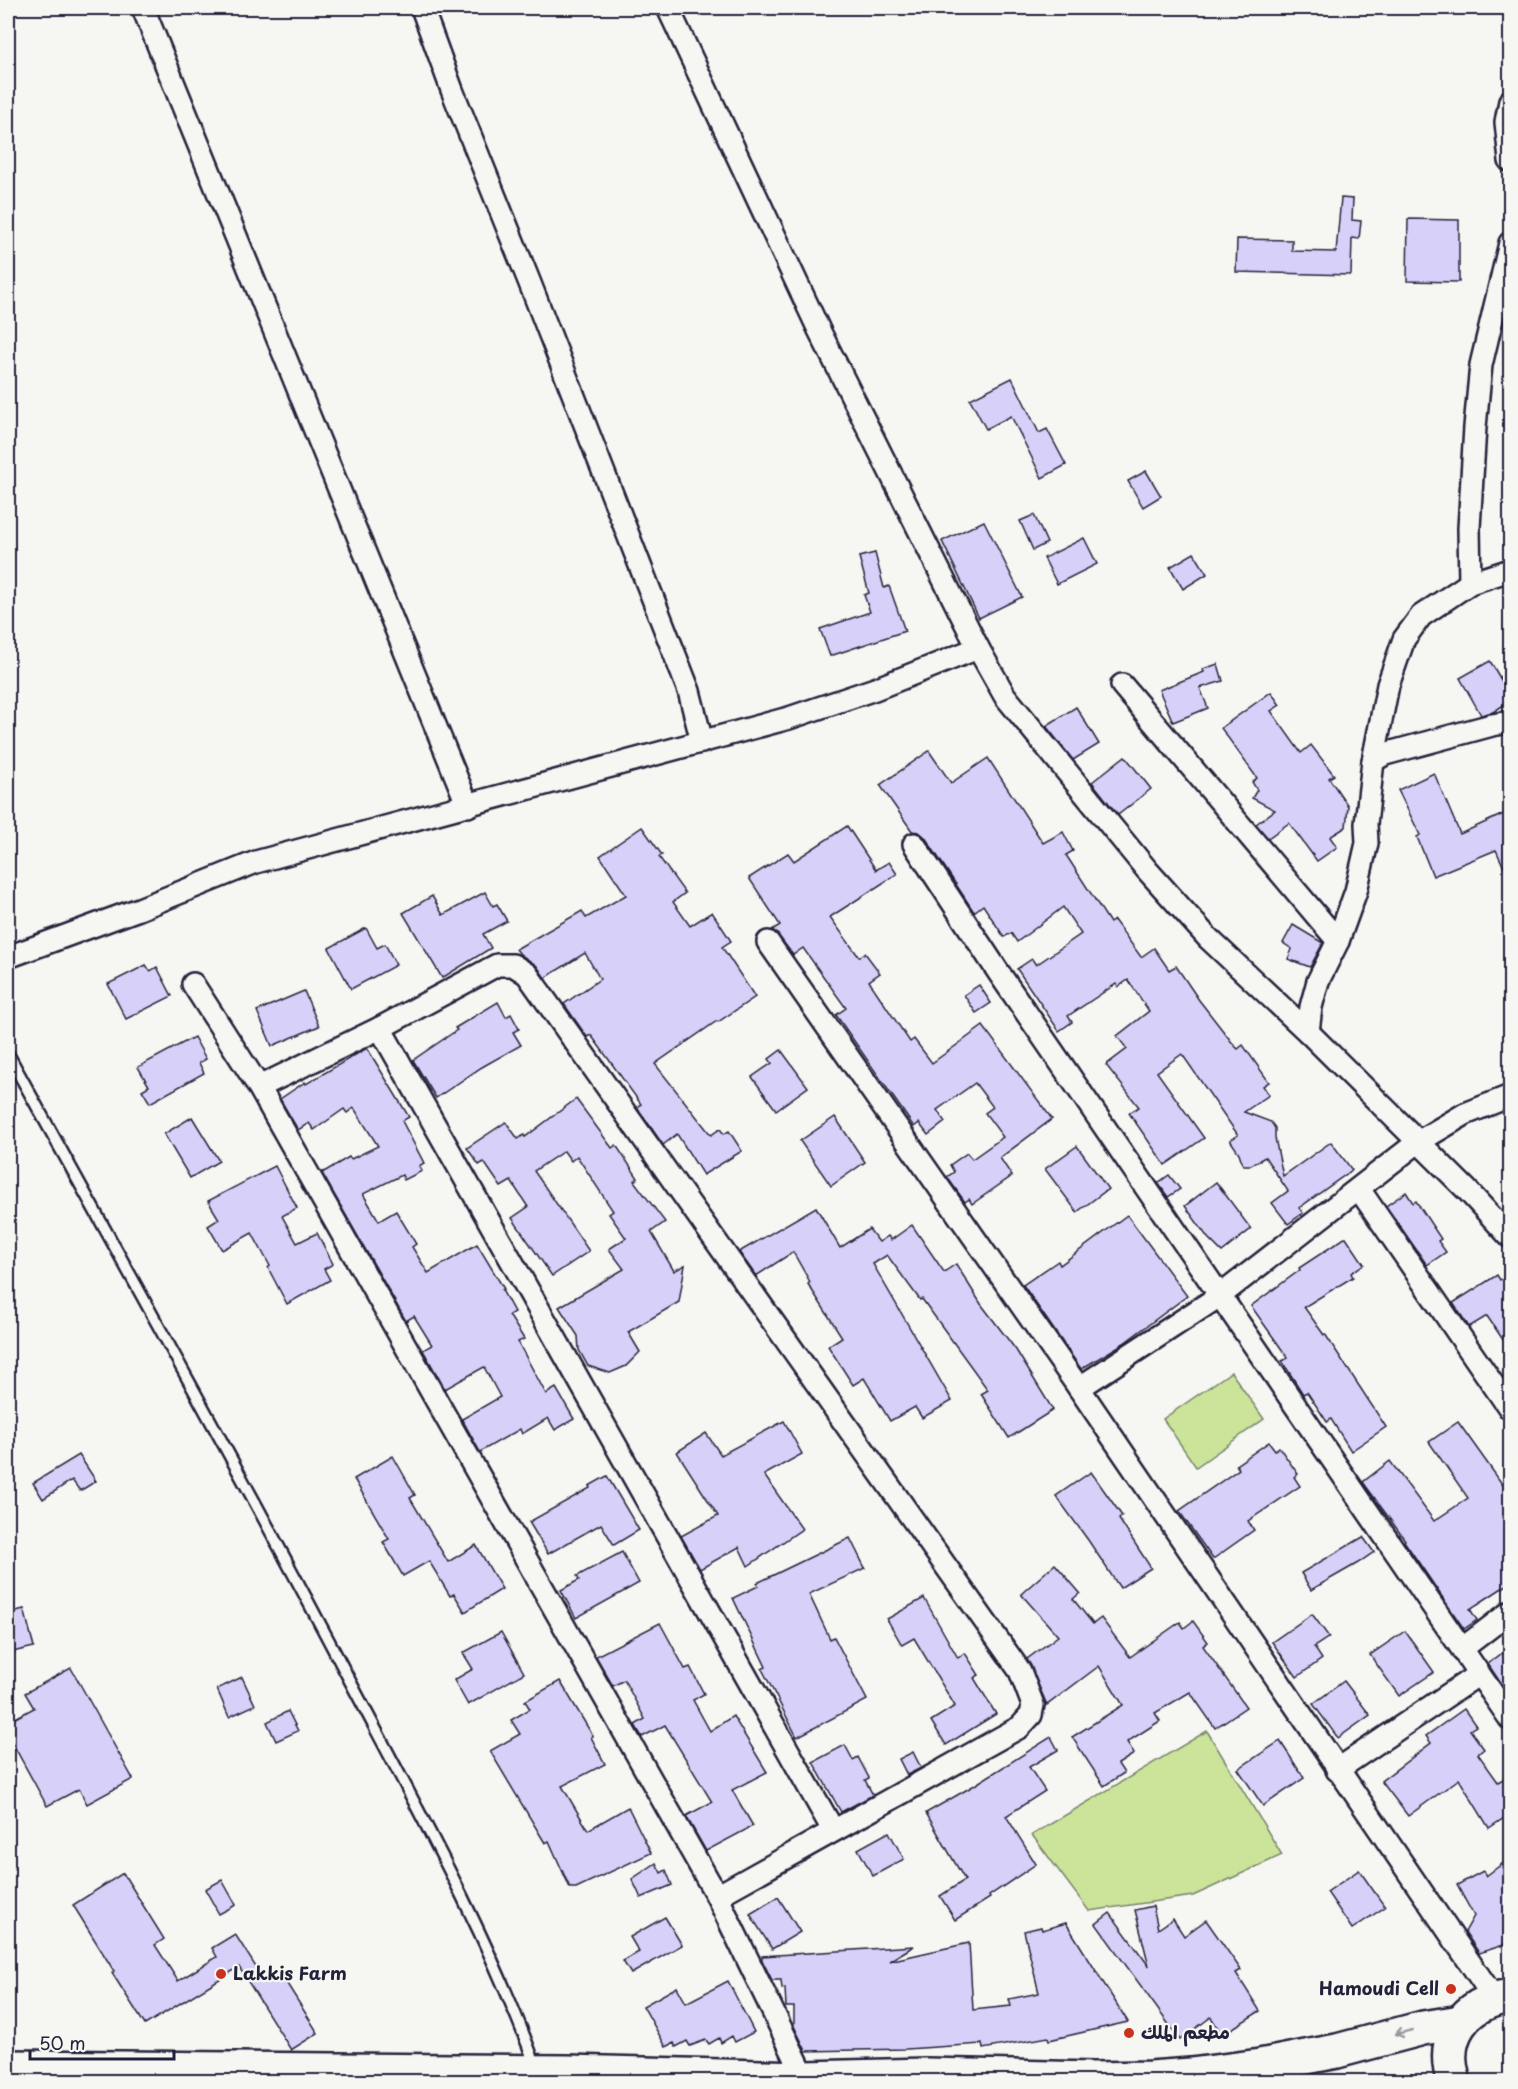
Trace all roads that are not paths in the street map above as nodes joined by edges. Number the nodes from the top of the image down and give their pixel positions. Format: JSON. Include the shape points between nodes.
{"nodes":[{"id":1,"x":143,"y":8,"type":"edge"},
{"id":2,"x":422,"y":8,"type":"edge"},
{"id":3,"x":668,"y":8,"type":"edge"},
{"id":4,"x":1510,"y":100,"type":"edge"},
{"id":5,"x":1510,"y":156,"type":"edge"},
{"id":6,"x":1510,"y":162,"type":"edge"},
{"id":7,"x":1510,"y":243,"type":"edge"},
{"id":8,"x":1510,"y":570,"type":"edge"},
{"id":9,"x":1470,"y":583,"type":"junction"},
{"id":10,"x":978,"y":648,"type":"junction"},
{"id":11,"x":1122,"y":685,"type":"dead end"},
{"id":12,"x":1510,"y":722,"type":"edge"},
{"id":13,"x":702,"y":742,"type":"junction"},
{"id":14,"x":1373,"y":760,"type":"junction"},
{"id":15,"x":468,"y":806,"type":"junction"},
{"id":16,"x":914,"y":844,"type":"dead end"},
{"id":17,"x":1338,"y":941,"type":"junction"},
{"id":18,"x":768,"y":942,"type":"dead end"},
{"id":19,"x":8,"y":957,"type":"edge"},
{"id":20,"x":193,"y":984,"type":"dead end"},
{"id":21,"x":381,"y":1028,"type":"junction"},
{"id":22,"x":1308,"y":1032,"type":"junction"},
{"id":23,"x":8,"y":1054,"type":"edge"},
{"id":24,"x":259,"y":1087,"type":"junction"},
{"id":25,"x":1510,"y":1096,"type":"edge"},
{"id":26,"x":1418,"y":1142,"type":"junction"},
{"id":27,"x":1359,"y":1189,"type":"junction"},
{"id":28,"x":1510,"y":1237,"type":"edge"},
{"id":29,"x":1221,"y":1295,"type":"junction"},
{"id":30,"x":1079,"y":1388,"type":"junction"},
{"id":31,"x":1510,"y":1409,"type":"edge"},
{"id":32,"x":1510,"y":1612,"type":"edge"},
{"id":33,"x":1463,"y":1648,"type":"junction"},
{"id":34,"x":1479,"y":1674,"type":"junction"},
{"id":35,"x":1510,"y":1719,"type":"edge"},
{"id":36,"x":1337,"y":1770,"type":"junction"},
{"id":37,"x":833,"y":1830,"type":"junction"},
{"id":38,"x":717,"y":1896,"type":"junction"},
{"id":39,"x":1502,"y":1997,"type":"edge"},
{"id":40,"x":1461,"y":2022,"type":"junction"},
{"id":41,"x":8,"y":2067,"type":"edge"},
{"id":42,"x":538,"y":2073,"type":"junction"},
{"id":43,"x":805,"y":2078,"type":"junction"},
{"id":44,"x":885,"y":2078,"type":"edge"},
{"id":45,"x":993,"y":2079,"type":"edge"},
{"id":46,"x":1454,"y":2082,"type":"edge"}],
"edges":[{"from":1,"to":15,"type":"street"},
{"from":2,"to":13,"type":"street","via":[[689,691]]},
{"from":3,"to":10,"type":"street","via":[[819,330]]},
{"from":4,"to":5,"type":"street","via":[[1506,122]]},
{"from":5,"to":6,"type":"street"},
{"from":7,"to":9,"type":"street","via":[[1481,365],[1469,528]]},
{"from":8,"to":9,"type":"street"},
{"from":9,"to":14,"type":"street","via":[[1421,616],[1404,639],[1388,685]]},
{"from":10,"to":13,"type":"street","via":[[811,711]]},
{"from":10,"to":22,"type":"street","via":[[1005,696],[1147,870],[1208,938]]},
{"from":11,"to":17,"type":"street"},
{"from":12,"to":14,"type":"street"},
{"from":13,"to":15,"type":"street"},
{"from":14,"to":17,"type":"street","via":[[1367,843],[1356,891]]},
{"from":15,"to":19,"type":"street","via":[[256,862]]},
{"from":16,"to":29,"type":"street"},
{"from":17,"to":22,"type":"street","via":[[1318,981]]},
{"from":18,"to":30,"type":"street"},
{"from":20,"to":24,"type":"street"},
{"from":21,"to":24,"type":"street"},
{"from":21,"to":37,"type":"street"},
{"from":21,"to":37,"type":"street","via":[[497,965],[513,965],[527,974],[1020,1671],[1033,1705],[1031,1715],[1020,1727]]},
{"from":22,"to":26,"type":"street"},
{"from":23,"to":42,"type":"lane","via":[[261,1512],[375,1728],[472,1917],[513,2005]]},
{"from":24,"to":38,"type":"street"},
{"from":25,"to":26,"type":"street","via":[[1465,1114]]},
{"from":26,"to":27,"type":"street"},
{"from":26,"to":28,"type":"street"},
{"from":27,"to":29,"type":"street"},
{"from":27,"to":31,"type":"street"},
{"from":29,"to":30,"type":"street"},
{"from":29,"to":33,"type":"street"},
{"from":30,"to":36,"type":"street"},
{"from":32,"to":33,"type":"street"},
{"from":33,"to":34,"type":"street"},
{"from":34,"to":35,"type":"street"},
{"from":34,"to":36,"type":"street"},
{"from":36,"to":39,"type":"street"},
{"from":37,"to":38,"type":"street"},
{"from":38,"to":43,"type":"street"},
{"from":39,"to":40,"type":"highway","via":[[1481,2004]]},
{"from":40,"to":45,"type":"highway","one_way":true,"via":[[1260,2066],[1191,2075]]},
{"from":40,"to":46,"type":"highway","via":[[1449,2056]]},
{"from":41,"to":42,"type":"highway"},
{"from":42,"to":43,"type":"highway"},
{"from":43,"to":44,"type":"highway"},
{"from":44,"to":45,"type":"highway"}]}
